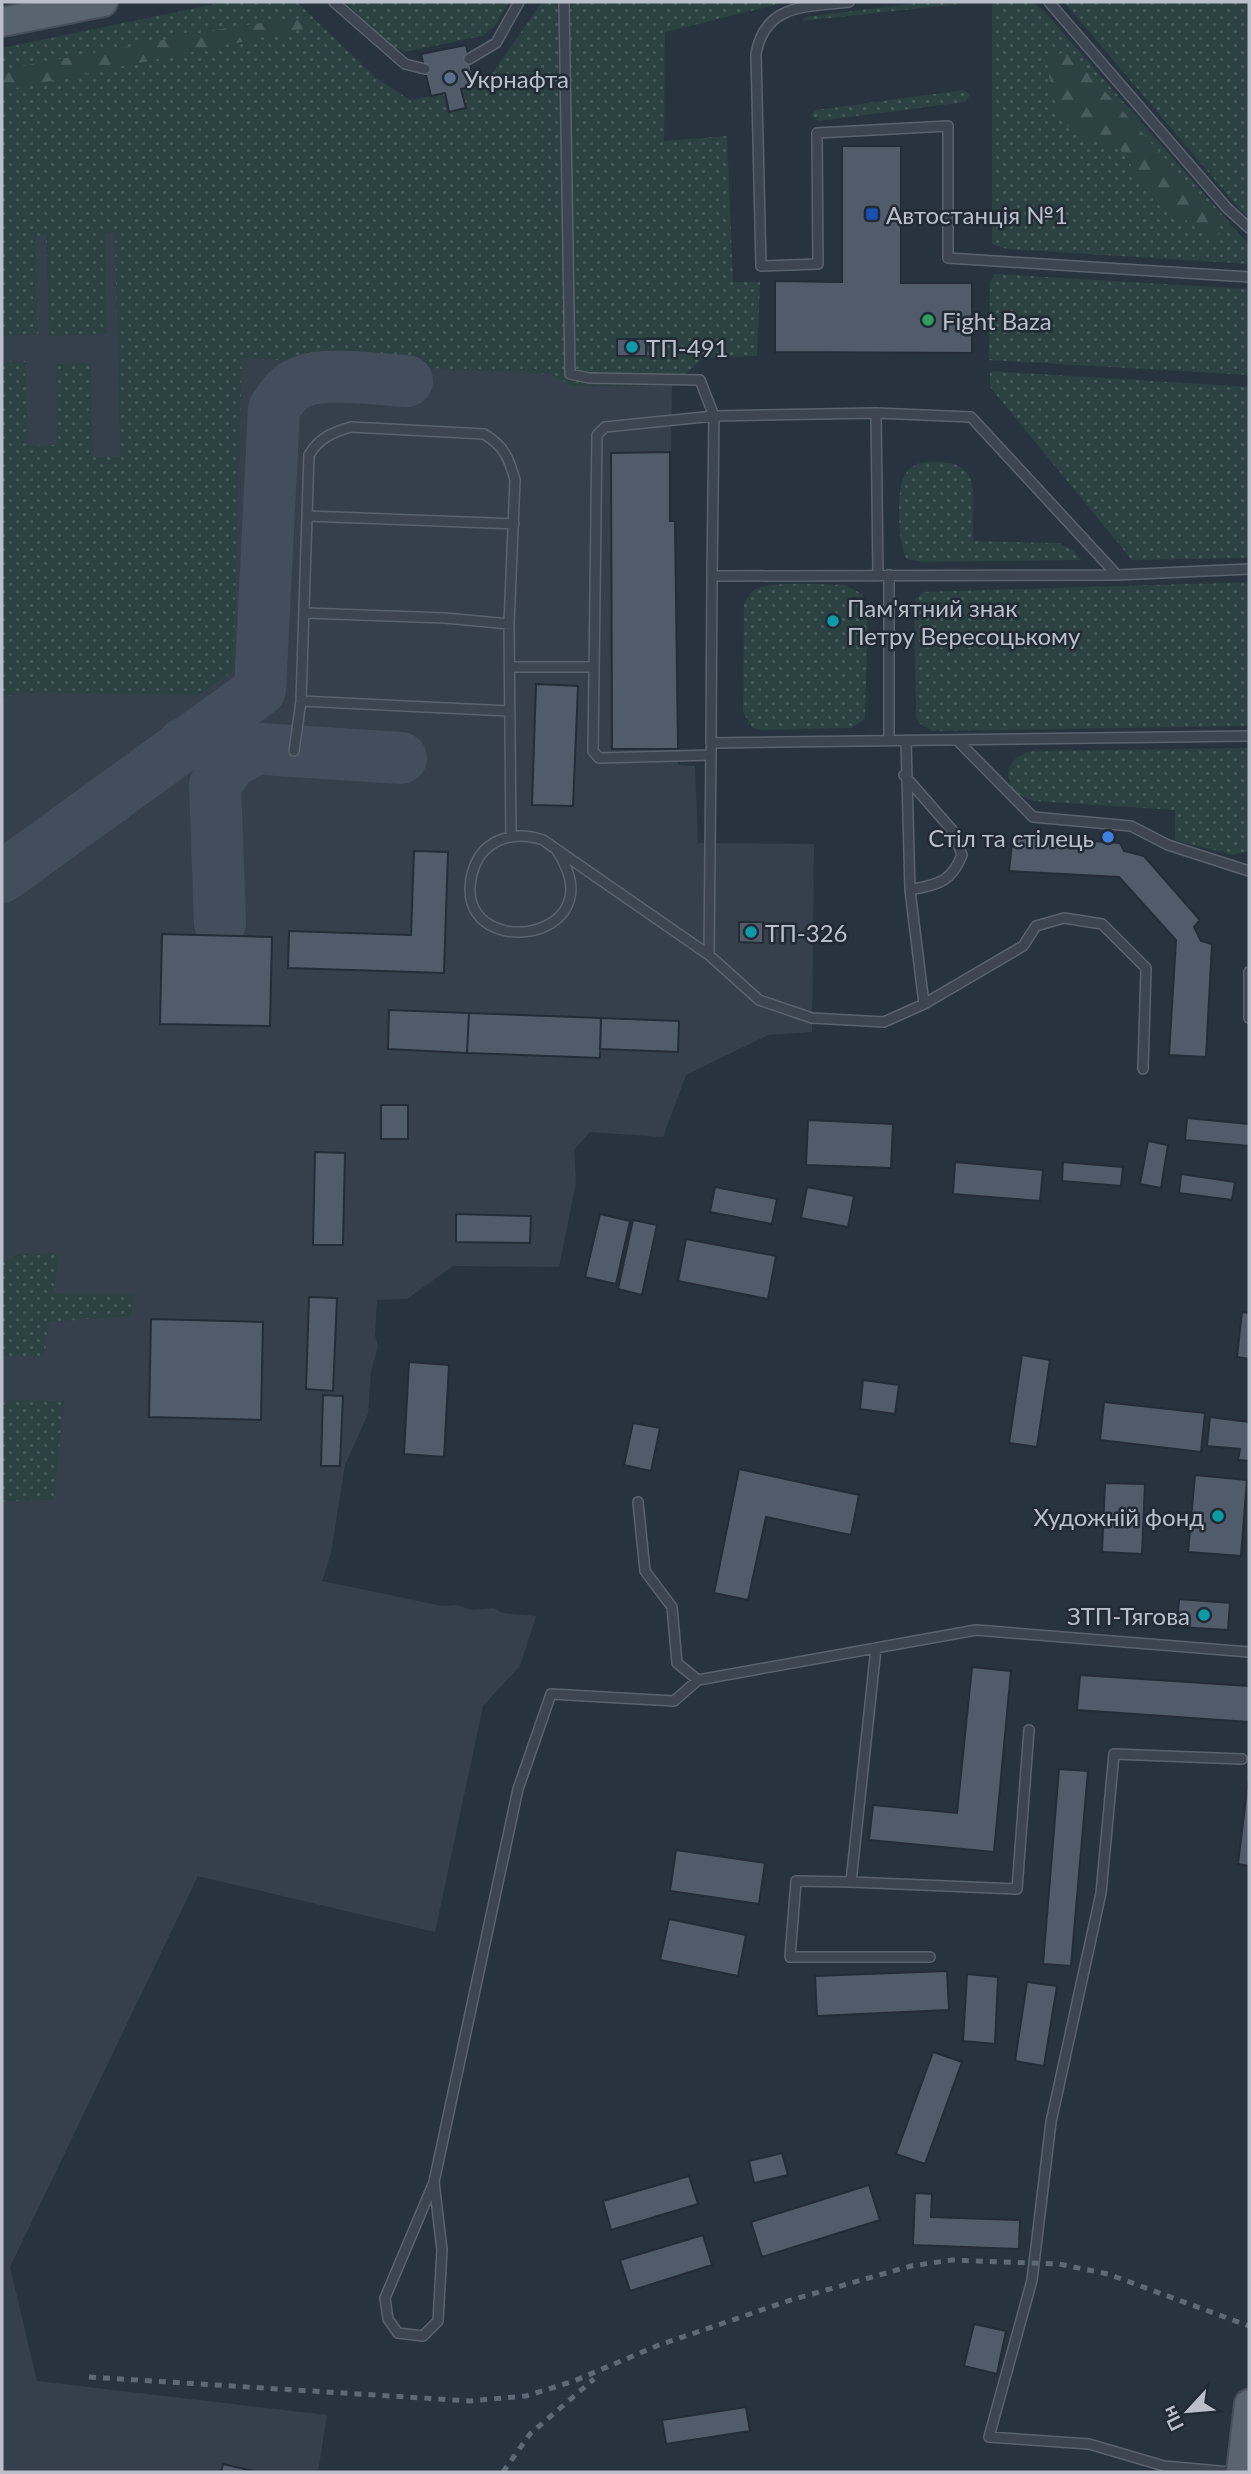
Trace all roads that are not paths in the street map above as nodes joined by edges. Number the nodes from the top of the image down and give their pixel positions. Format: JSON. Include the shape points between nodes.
{"nodes":[{"id":1,"x":103,"y":2,"type":"edge"},
{"id":2,"x":334,"y":2,"type":"edge"},
{"id":3,"x":519,"y":2,"type":"edge"},
{"id":4,"x":564,"y":2,"type":"edge"},
{"id":5,"x":849,"y":2,"type":"edge"},
{"id":6,"x":1049,"y":2,"type":"edge"},
{"id":7,"x":2,"y":22,"type":"edge"},
{"id":8,"x":469,"y":59,"type":"dead end"},
{"id":9,"x":425,"y":69,"type":"dead end"},
{"id":10,"x":1249,"y":228,"type":"edge"},
{"id":11,"x":1249,"y":277,"type":"edge"},
{"id":12,"x":876,"y":413,"type":"junction"},
{"id":13,"x":714,"y":416,"type":"junction"},
{"id":14,"x":308,"y":516,"type":"junction"},
{"id":15,"x":514,"y":524,"type":"junction"},
{"id":16,"x":1249,"y":569,"type":"edge"},
{"id":17,"x":889,"y":575,"type":"junction"},
{"id":18,"x":1117,"y":575,"type":"junction"},
{"id":19,"x":712,"y":576,"type":"junction"},
{"id":20,"x":878,"y":576,"type":"junction"},
{"id":21,"x":305,"y":613,"type":"junction"},
{"id":22,"x":509,"y":624,"type":"junction"},
{"id":23,"x":511,"y":667,"type":"junction"},
{"id":24,"x":594,"y":667,"type":"junction"},
{"id":25,"x":302,"y":701,"type":"junction"},
{"id":26,"x":509,"y":711,"type":"junction"},
{"id":27,"x":1249,"y":736,"type":"edge"},
{"id":28,"x":889,"y":741,"type":"junction"},
{"id":29,"x":906,"y":741,"type":"junction"},
{"id":30,"x":958,"y":741,"type":"junction"},
{"id":31,"x":711,"y":743,"type":"junction"},
{"id":32,"x":294,"y":751,"type":"dead end"},
{"id":33,"x":711,"y":755,"type":"junction"},
{"id":34,"x":904,"y":775,"type":"junction"},
{"id":35,"x":511,"y":835,"type":"junction"},
{"id":36,"x":557,"y":851,"type":"junction"},
{"id":37,"x":1249,"y":871,"type":"edge"},
{"id":38,"x":910,"y":890,"type":"junction"},
{"id":39,"x":709,"y":955,"type":"junction"},
{"id":40,"x":1249,"y":972,"type":"edge"},
{"id":41,"x":923,"y":1004,"type":"junction"},
{"id":42,"x":1249,"y":1018,"type":"edge"},
{"id":43,"x":1143,"y":1069,"type":"dead end"},
{"id":44,"x":638,"y":1502,"type":"dead end"},
{"id":45,"x":876,"y":1648,"type":"junction"},
{"id":46,"x":1249,"y":1652,"type":"edge"},
{"id":47,"x":698,"y":1680,"type":"junction"},
{"id":48,"x":1029,"y":1730,"type":"dead end"},
{"id":49,"x":1242,"y":1759,"type":"dead end"},
{"id":50,"x":851,"y":1882,"type":"junction"},
{"id":51,"x":930,"y":1957,"type":"dead end"},
{"id":52,"x":434,"y":2182,"type":"junction"},
{"id":53,"x":1249,"y":2404,"type":"edge"},
{"id":54,"x":1164,"y":2469,"type":"edge"},
{"id":55,"x":1230,"y":2472,"type":"edge"},
{"id":56,"x":1241,"y":2472,"type":"edge"}],
"edges":[{"from":1,"to":7,"type":"main road"},
{"from":2,"to":9,"type":"lane","via":[[405,64]]},
{"from":3,"to":8,"type":"lane","via":[[496,43]]},
{"from":4,"to":13,"type":"lane","via":[[570,374],[700,380]]},
{"from":5,"to":11,"type":"lane","via":[[786,12],[761,31],[756,54],[761,266],[818,264],[817,133],[948,126],[948,258]]},
{"from":6,"to":10,"type":"lane"},
{"from":12,"to":13,"type":"lane"},
{"from":12,"to":18,"type":"lane","via":[[971,417]]},
{"from":12,"to":20,"type":"lane"},
{"from":13,"to":19,"type":"lane"},
{"from":13,"to":24,"type":"lane","via":[[600,429],[597,435]]},
{"from":14,"to":15,"type":"lane"},
{"from":14,"to":15,"type":"lane","via":[[309,454],[332,433],[351,427],[484,434],[498,442],[509,457],[515,480]]},
{"from":14,"to":21,"type":"lane"},
{"from":15,"to":22,"type":"lane"},
{"from":16,"to":18,"type":"lane"},
{"from":17,"to":18,"type":"lane"},
{"from":17,"to":20,"type":"lane"},
{"from":17,"to":28,"type":"lane"},
{"from":19,"to":20,"type":"lane"},
{"from":19,"to":31,"type":"lane"},
{"from":21,"to":22,"type":"lane"},
{"from":21,"to":25,"type":"lane"},
{"from":22,"to":23,"type":"lane"},
{"from":23,"to":24,"type":"lane"},
{"from":23,"to":26,"type":"lane"},
{"from":24,"to":33,"type":"lane","via":[[594,755]]},
{"from":25,"to":26,"type":"lane"},
{"from":25,"to":32,"type":"lane"},
{"from":26,"to":35,"type":"lane"},
{"from":27,"to":30,"type":"lane"},
{"from":28,"to":29,"type":"lane"},
{"from":28,"to":31,"type":"lane"},
{"from":29,"to":30,"type":"lane"},
{"from":29,"to":34,"type":"lane"},
{"from":30,"to":37,"type":"lane","via":[[1033,817],[1131,825],[1168,845]]},
{"from":31,"to":33,"type":"lane"},
{"from":33,"to":39,"type":"lane"},
{"from":34,"to":38,"type":"lane"},
{"from":34,"to":38,"type":"lane","via":[[953,831],[962,855],[955,873],[935,885]]},
{"from":35,"to":36,"type":"lane","via":[[536,838]]},
{"from":35,"to":36,"type":"lane","via":[[483,851],[471,880],[478,911],[503,931],[535,932],[561,913],[570,881]]},
{"from":36,"to":39,"type":"lane"},
{"from":38,"to":41,"type":"lane"},
{"from":39,"to":41,"type":"lane","via":[[759,1000],[812,1018],[884,1022]]},
{"from":40,"to":42,"type":"lane"},
{"from":41,"to":43,"type":"lane","via":[[1023,946],[1036,926],[1064,918],[1102,924],[1146,968]]},
{"from":44,"to":47,"type":"lane","via":[[645,1571],[672,1607],[677,1663]]},
{"from":45,"to":46,"type":"lane","via":[[976,1630]]},
{"from":45,"to":47,"type":"lane"},
{"from":45,"to":50,"type":"lane"},
{"from":47,"to":52,"type":"lane","via":[[674,1701],[551,1694],[518,1789]]},
{"from":48,"to":50,"type":"lane","via":[[1017,1889]]},
{"from":49,"to":54,"type":"lane","via":[[1114,1754],[1101,1893],[1051,2122],[1032,2280],[989,2437],[1089,2444]]},
{"from":50,"to":51,"type":"lane","via":[[796,1881],[790,1957]]},
{"from":52,"to":52,"type":"lane","via":[[442,2250],[438,2322],[423,2336],[407,2336],[398,2333],[388,2319],[385,2298]]},
{"from":53,"to":56,"type":"main road"},
{"from":54,"to":55,"type":"lane"}]}
